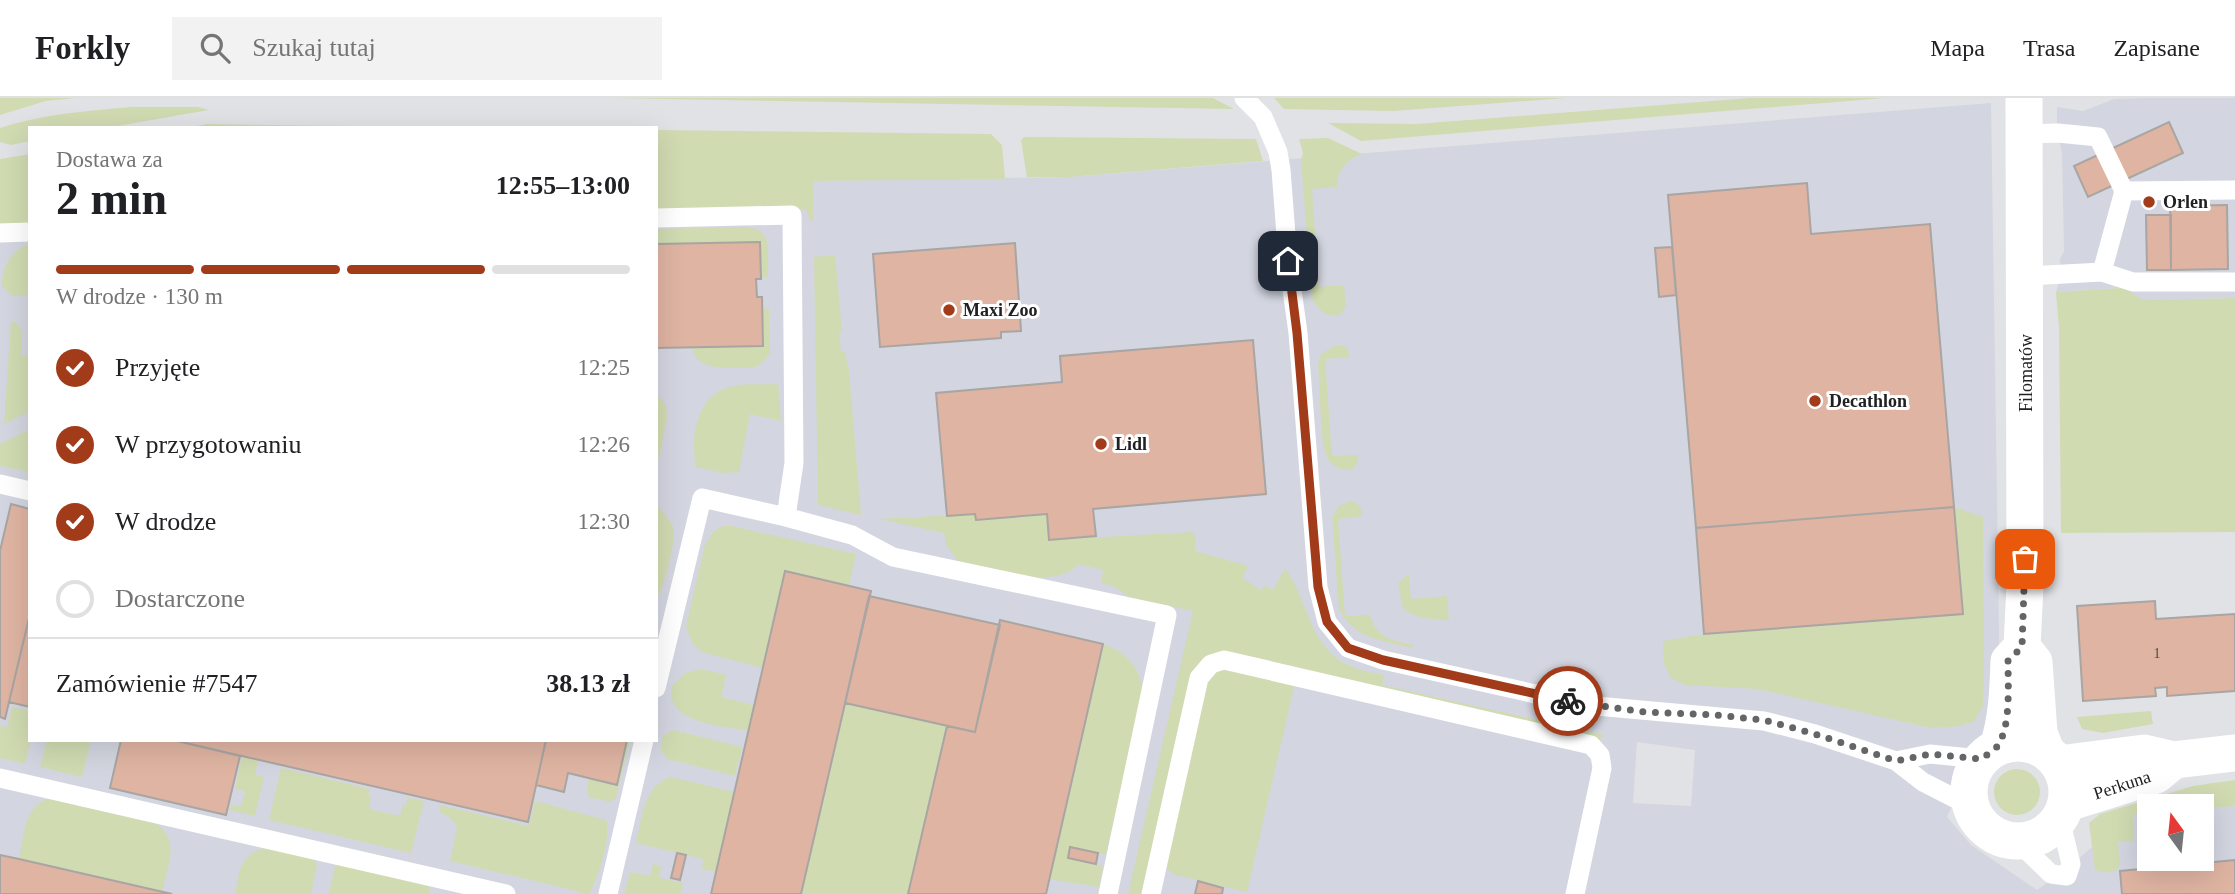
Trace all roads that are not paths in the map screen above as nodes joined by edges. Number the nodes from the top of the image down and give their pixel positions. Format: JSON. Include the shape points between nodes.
{"nodes":[{"id":1,"x":1244,"y":98,"type":"edge"},
{"id":2,"x":2024,"y":98,"type":"edge"},
{"id":3,"x":2024,"y":134,"type":"junction"},
{"id":4,"x":2235,"y":190,"type":"edge"},
{"id":5,"x":2124,"y":191,"type":"junction"},
{"id":6,"x":658,"y":218,"type":"edge"},
{"id":7,"x":28,"y":232,"type":"edge"},
{"id":8,"x":0,"y":233,"type":"edge"},
{"id":9,"x":2102,"y":272,"type":"junction"},
{"id":10,"x":2026,"y":276,"type":"junction"},
{"id":11,"x":2235,"y":282,"type":"edge"},
{"id":12,"x":0,"y":484,"type":"edge"},
{"id":13,"x":28,"y":491,"type":"edge"},
{"id":14,"x":786,"y":517,"type":"junction"},
{"id":15,"x":662,"y":635,"type":"edge"},
{"id":16,"x":2022,"y":647,"type":"junction"},
{"id":17,"x":658,"y":670,"type":"edge"},
{"id":18,"x":644,"y":742,"type":"edge"},
{"id":19,"x":1989,"y":753,"type":"junction"},
{"id":20,"x":2235,"y":753,"type":"edge"},
{"id":21,"x":2052,"y":757,"type":"junction"},
{"id":22,"x":2174,"y":760,"type":"junction"},
{"id":23,"x":1896,"y":761,"type":"junction"},
{"id":24,"x":0,"y":778,"type":"edge"},
{"id":25,"x":1970,"y":806,"type":"junction"},
{"id":26,"x":2063,"y":811,"type":"junction"},
{"id":27,"x":506,"y":894,"type":"edge"},
{"id":28,"x":608,"y":894,"type":"edge"},
{"id":29,"x":1108,"y":894,"type":"edge"},
{"id":30,"x":1151,"y":894,"type":"edge"},
{"id":31,"x":1575,"y":894,"type":"edge"}],
"edges":[{"from":1,"to":23,"type":"lane","via":[[1263,117],[1278,152],[1318,587],[1327,622],[1348,648],[1585,705],[1764,720]]},
{"from":2,"to":3,"type":"street","name":"Filomatów"},
{"from":3,"to":5,"type":"lane","via":[[2098,136]]},
{"from":3,"to":10,"type":"street","name":"Filomatów"},
{"from":4,"to":5,"type":"lane"},
{"from":5,"to":9,"type":"lane"},
{"from":6,"to":14,"type":"lane","via":[[792,215],[794,463]]},
{"from":7,"to":8,"type":"lane"},
{"from":9,"to":10,"type":"lane"},
{"from":9,"to":11,"type":"lane","via":[[2133,282]]},
{"from":10,"to":16,"type":"street","name":"Filomatów"},
{"from":12,"to":13,"type":"lane"},
{"from":14,"to":15,"type":"lane","via":[[702,498]]},
{"from":14,"to":29,"type":"lane","via":[[852,535],[893,557],[1167,615]]},
{"from":15,"to":17,"type":"lane"},
{"from":16,"to":19,"type":"street","name":"Filomatów","via":[[2008,661],[2004,728]]},
{"from":16,"to":21,"type":"street","name":"Filomatów","via":[[2034,662],[2039,733]]},
{"from":18,"to":28,"type":"lane"},
{"from":19,"to":21,"type":"street","via":[[2022,743]]},
{"from":19,"to":23,"type":"lane","via":[[1930,754]]},
{"from":19,"to":25,"type":"street","via":[[1972,773]]},
{"from":20,"to":22,"type":"street","name":"Perkuna"},
{"from":21,"to":22,"type":"street","name":"Perkuna","via":[[2144,753]]},
{"from":21,"to":26,"type":"street","via":[[2065,777]]},
{"from":22,"to":26,"type":"street","name":"Perkuna","via":[[2156,775]]},
{"from":23,"to":25,"type":"lane","via":[[1923,782]]},
{"from":24,"to":27,"type":"lane"},
{"from":25,"to":26,"type":"street","via":[[1988,832],[2018,842],[2042,836]]},
{"from":30,"to":31,"type":"lane","via":[[1199,678],[1211,664],[1224,660],[1591,745],[1600,755],[1602,768]]}]}
